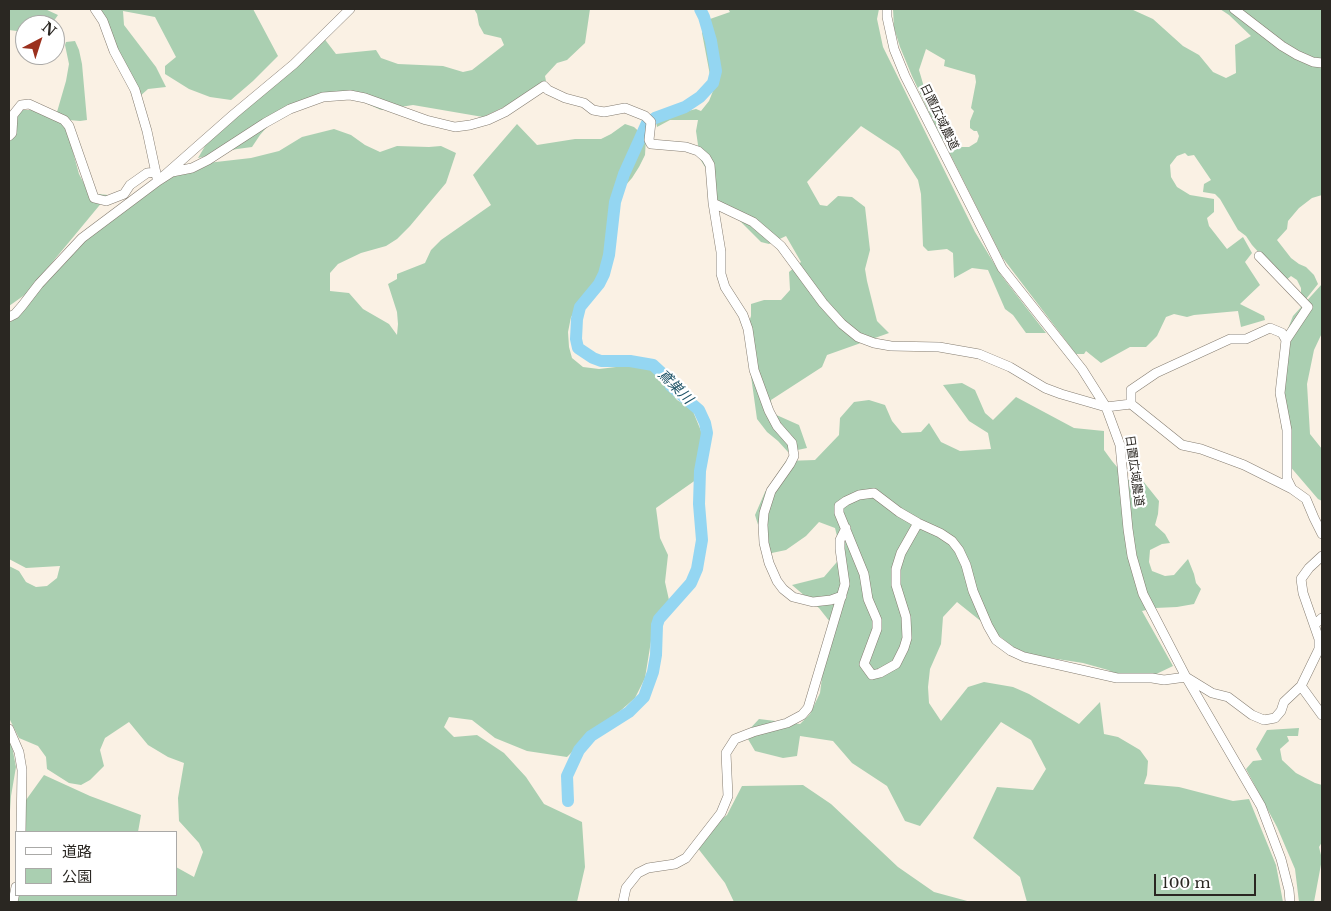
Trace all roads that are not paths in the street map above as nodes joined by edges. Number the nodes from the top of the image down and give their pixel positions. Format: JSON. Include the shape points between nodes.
{"nodes":[{"id":1,"x":95,"y":9,"type":"edge"},
{"id":2,"x":350,"y":9,"type":"edge"},
{"id":3,"x":887,"y":9,"type":"edge"},
{"id":4,"x":1234,"y":9,"type":"edge"},
{"id":5,"x":1322,"y":63,"type":"edge"},
{"id":6,"x":9,"y":136,"type":"edge"},
{"id":7,"x":157,"y":176,"type":"junction"},
{"id":8,"x":713,"y":203,"type":"junction"},
{"id":9,"x":1259,"y":256,"type":"dead end"},
{"id":10,"x":9,"y":317,"type":"edge"},
{"id":11,"x":1286,"y":340,"type":"junction"},
{"id":12,"x":1131,"y":404,"type":"junction"},
{"id":13,"x":1106,"y":406,"type":"junction"},
{"id":14,"x":1292,"y":489,"type":"junction"},
{"id":15,"x":918,"y":523,"type":"junction"},
{"id":16,"x":846,"y":528,"type":"junction"},
{"id":17,"x":1322,"y":534,"type":"edge"},
{"id":18,"x":1322,"y":556,"type":"edge"},
{"id":19,"x":842,"y":596,"type":"junction"},
{"id":20,"x":1322,"y":618,"type":"edge"},
{"id":21,"x":1314,"y":625,"type":"junction"},
{"id":22,"x":1186,"y":677,"type":"junction"},
{"id":23,"x":1300,"y":686,"type":"junction"},
{"id":24,"x":1322,"y":715,"type":"edge"},
{"id":25,"x":9,"y":729,"type":"edge"},
{"id":26,"x":21,"y":831,"type":"edge"},
{"id":27,"x":623,"y":902,"type":"edge"},
{"id":28,"x":1290,"y":902,"type":"edge"}],
"edges":[{"from":1,"to":7,"type":"street","via":[[135,90]]},
{"from":2,"to":7,"type":"street","via":[[294,64]]},
{"from":3,"to":13,"type":"street","name":"日置広域農道","via":[[894,49],[905,76],[1002,268],[1082,369]]},
{"from":4,"to":5,"type":"street","via":[[1282,46],[1313,62]]},
{"from":6,"to":7,"type":"street","via":[[14,114],[21,106],[28,104],[64,120],[69,126],[94,198],[106,201],[124,194],[130,185],[146,174]]},
{"from":7,"to":8,"type":"street","via":[[192,168],[290,109],[324,97],[350,95],[365,98],[455,127],[488,120],[544,86],[593,110],[604,112],[625,108],[645,116],[651,122],[651,144],[698,151],[710,165]]},
{"from":7,"to":10,"type":"street","via":[[82,238],[19,310]]},
{"from":8,"to":13,"type":"street","via":[[753,222],[781,246],[822,303],[858,337],[891,346],[939,347],[979,354],[1010,367],[1045,388]]},
{"from":8,"to":19,"type":"street","via":[[725,287],[748,329],[754,370],[769,411],[792,443],[794,456],[771,491],[764,513],[764,543],[769,563],[776,581],[793,597],[814,602]]},
{"from":9,"to":11,"type":"street","via":[[1308,307]]},
{"from":11,"to":12,"type":"street","via":[[1282,333],[1270,328],[1246,339],[1230,339],[1156,373],[1131,390]]},
{"from":11,"to":14,"type":"street","via":[[1280,393],[1286,430],[1287,479]]},
{"from":12,"to":13,"type":"street"},
{"from":12,"to":14,"type":"street","via":[[1182,445],[1244,466]]},
{"from":13,"to":22,"type":"street","name":"日置広域農道","via":[[1120,445],[1128,529],[1137,574],[1148,606]]},
{"from":14,"to":17,"type":"street","via":[[1306,499]]},
{"from":15,"to":16,"type":"street","via":[[874,492],[859,495],[839,506]]},
{"from":15,"to":16,"type":"street","via":[[896,569],[896,585],[906,616],[904,648],[896,664],[872,675],[864,664],[877,629],[877,620]]},
{"from":15,"to":22,"type":"street","via":[[940,533],[959,550],[988,626],[996,640],[1011,651],[1024,657],[1117,678],[1164,680]]},
{"from":16,"to":19,"type":"street","via":[[840,540],[845,584]]},
{"from":18,"to":21,"type":"street","via":[[1301,579]]},
{"from":19,"to":27,"type":"street","via":[[808,708],[787,723],[736,739],[726,753],[728,796],[721,813],[686,858],[638,873],[626,888]]},
{"from":20,"to":21,"type":"street"},
{"from":21,"to":23,"type":"street","via":[[1319,649]]},
{"from":22,"to":23,"type":"street","via":[[1212,693],[1228,697],[1264,720],[1275,718],[1284,702]]},
{"from":22,"to":28,"type":"street","name":"日置広域農道","via":[[1261,806],[1281,859]]},
{"from":23,"to":24,"type":"street"},
{"from":25,"to":26,"type":"street","via":[[19,752],[22,770]]}]}
